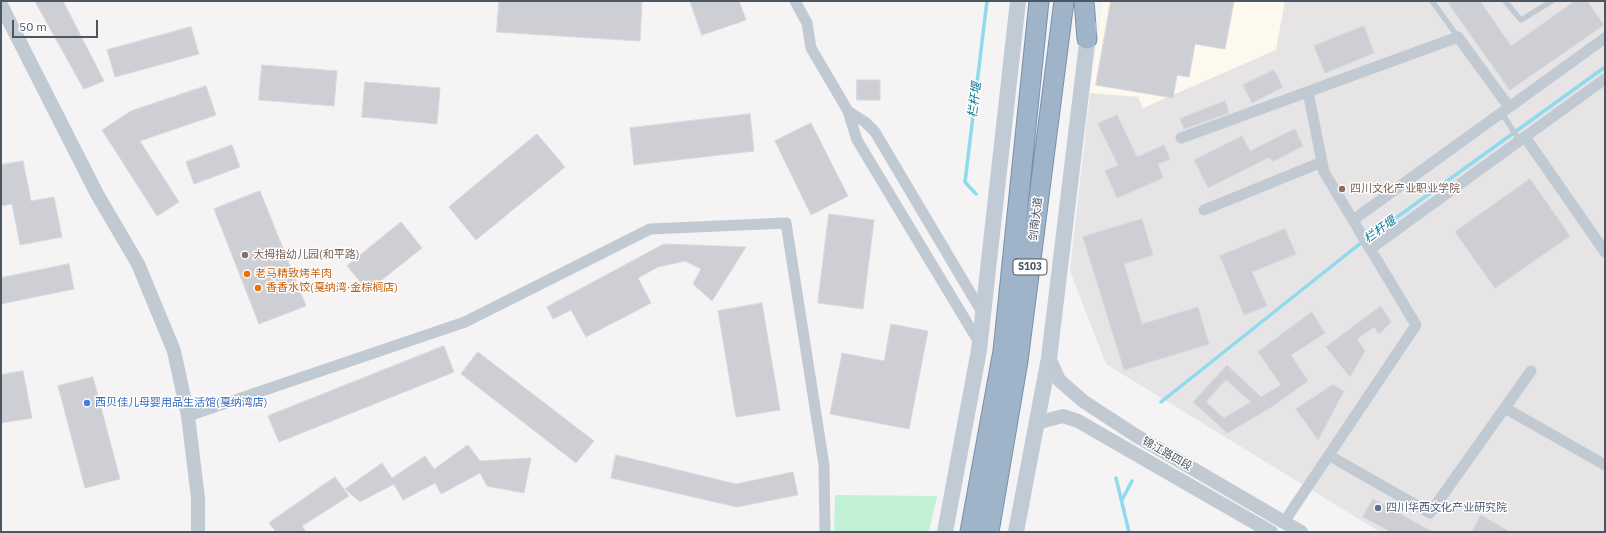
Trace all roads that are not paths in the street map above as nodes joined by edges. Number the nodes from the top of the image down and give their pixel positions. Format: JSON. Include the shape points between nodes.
{"nodes":[{"id":1,"x":795,"y":1,"type":"edge"},
{"id":2,"x":1018,"y":1,"type":"edge"},
{"id":3,"x":1039,"y":1,"type":"edge"},
{"id":4,"x":1064,"y":1,"type":"edge"},
{"id":5,"x":1084,"y":1,"type":"edge"},
{"id":6,"x":1092,"y":1,"type":"edge"},
{"id":7,"x":1432,"y":1,"type":"edge"},
{"id":8,"x":1505,"y":1,"type":"edge"},
{"id":9,"x":1552,"y":1,"type":"edge"},
{"id":10,"x":1,"y":5,"type":"edge"},
{"id":11,"x":1458,"y":37,"type":"junction"},
{"id":12,"x":1605,"y":38,"type":"edge"},
{"id":13,"x":1087,"y":39,"type":"junction"},
{"id":14,"x":1605,"y":79,"type":"edge"},
{"id":15,"x":1308,"y":92,"type":"junction"},
{"id":16,"x":1505,"y":110,"type":"junction"},
{"id":17,"x":848,"y":112,"type":"junction"},
{"id":18,"x":1181,"y":138,"type":"dead end"},
{"id":19,"x":1521,"y":138,"type":"junction"},
{"id":20,"x":1322,"y":162,"type":"junction"},
{"id":21,"x":1204,"y":210,"type":"dead end"},
{"id":22,"x":1353,"y":220,"type":"junction"},
{"id":23,"x":1370,"y":248,"type":"junction"},
{"id":24,"x":1605,"y":252,"type":"edge"},
{"id":25,"x":983,"y":314,"type":"junction"},
{"id":26,"x":980,"y":344,"type":"junction"},
{"id":27,"x":1048,"y":358,"type":"junction"},
{"id":28,"x":1531,"y":371,"type":"dead end"},
{"id":29,"x":1505,"y":408,"type":"junction"},
{"id":30,"x":188,"y":416,"type":"junction"},
{"id":31,"x":1036,"y":423,"type":"junction"},
{"id":32,"x":1330,"y":456,"type":"junction"},
{"id":33,"x":1605,"y":465,"type":"edge"},
{"id":34,"x":1284,"y":522,"type":"junction"},
{"id":35,"x":198,"y":532,"type":"edge"},
{"id":36,"x":825,"y":532,"type":"edge"},
{"id":37,"x":945,"y":532,"type":"edge"},
{"id":38,"x":970,"y":532,"type":"edge"},
{"id":39,"x":989,"y":532,"type":"edge"},
{"id":40,"x":1016,"y":532,"type":"edge"},
{"id":41,"x":1271,"y":532,"type":"edge"},
{"id":42,"x":1301,"y":532,"type":"edge"}],
"edges":[{"from":1,"to":17,"type":"street","via":[[807,23],[811,48]]},
{"from":2,"to":25,"type":"main road"},
{"from":3,"to":38,"type":"highway","name":"剑南大道","number":"S103","via":[[1003,351]]},
{"from":4,"to":39,"type":"highway","name":"剑南大道","number":"S103","via":[[1018,361]]},
{"from":5,"to":13,"type":"highway"},
{"from":6,"to":13,"type":"main road"},
{"from":7,"to":11,"type":"lane"},
{"from":8,"to":9,"type":"lane","via":[[1521,20]]},
{"from":10,"to":30,"type":"street","via":[[97,194],[138,264],[174,351]]},
{"from":11,"to":15,"type":"street"},
{"from":11,"to":16,"type":"street"},
{"from":12,"to":16,"type":"street"},
{"from":13,"to":27,"type":"main road"},
{"from":14,"to":19,"type":"street"},
{"from":15,"to":18,"type":"street"},
{"from":15,"to":20,"type":"street"},
{"from":16,"to":19,"type":"lane","via":[[1509,124]]},
{"from":16,"to":22,"type":"street"},
{"from":17,"to":25,"type":"street","via":[[865,122],[875,132]]},
{"from":17,"to":26,"type":"street","via":[[857,140]]},
{"from":19,"to":23,"type":"street"},
{"from":19,"to":24,"type":"street"},
{"from":20,"to":21,"type":"street"},
{"from":20,"to":22,"type":"street","via":[[1324,172]]},
{"from":22,"to":23,"type":"street"},
{"from":23,"to":32,"type":"street","via":[[1416,325]]},
{"from":25,"to":26,"type":"main road"},
{"from":26,"to":37,"type":"main road"},
{"from":27,"to":31,"type":"main road"},
{"from":27,"to":34,"type":"street","name":"锦江路四段","via":[[1059,380],[1082,401]]},
{"from":28,"to":29,"type":"street"},
{"from":29,"to":32,"type":"street","via":[[1430,512]]},
{"from":29,"to":33,"type":"street"},
{"from":30,"to":35,"type":"street","via":[[198,498]]},
{"from":30,"to":36,"type":"street","via":[[465,322],[650,229],[786,223],[824,465]]},
{"from":31,"to":40,"type":"main road"},
{"from":31,"to":41,"type":"street","name":"锦江路四段","via":[[1063,416],[1078,421]]},
{"from":32,"to":34,"type":"street"},
{"from":34,"to":42,"type":"street","name":"锦江路四段"}]}
